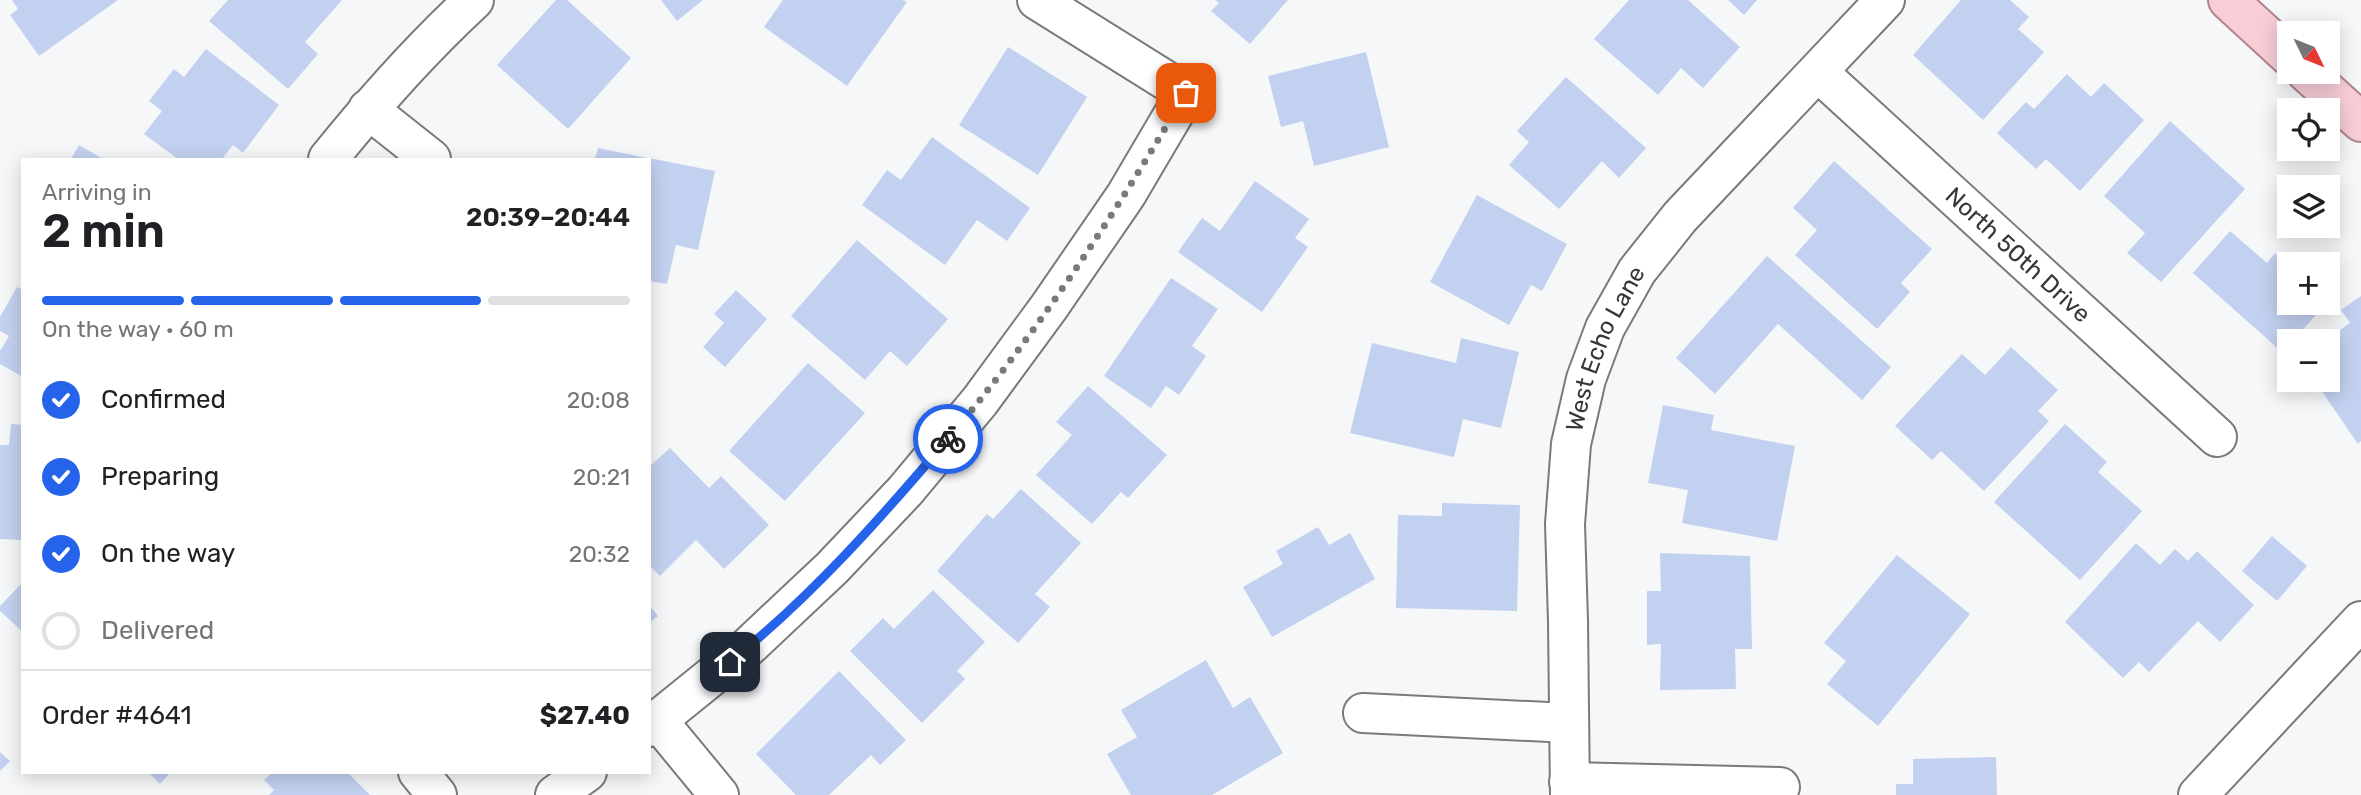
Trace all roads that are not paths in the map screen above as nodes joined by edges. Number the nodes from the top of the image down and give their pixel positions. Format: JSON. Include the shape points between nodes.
{"nodes":[{"id":1,"x":474,"y":0,"type":"edge"},
{"id":2,"x":1037,"y":0,"type":"edge"},
{"id":3,"x":1885,"y":0,"type":"edge"},
{"id":4,"x":2228,"y":0,"type":"edge"},
{"id":5,"x":2277,"y":45,"type":"edge"},
{"id":6,"x":1818,"y":72,"type":"junction"},
{"id":7,"x":2319,"y":84,"type":"edge"},
{"id":8,"x":368,"y":109,"type":"junction"},
{"id":9,"x":2361,"y":122,"type":"edge"},
{"id":10,"x":329,"y":158,"type":"edge"},
{"id":11,"x":430,"y":158,"type":"edge"},
{"id":12,"x":2217,"y":437,"type":"dead end"},
{"id":13,"x":2361,"y":621,"type":"edge"},
{"id":14,"x":1363,"y":713,"type":"dead end"},
{"id":15,"x":1569,"y":723,"type":"junction"},
{"id":16,"x":653,"y":724,"type":"edge"},
{"id":17,"x":420,"y":774,"type":"edge"},
{"id":18,"x":584,"y":774,"type":"edge"},
{"id":19,"x":1780,"y":787,"type":"dead end"},
{"id":20,"x":1570,"y":789,"type":"edge"},
{"id":21,"x":437,"y":795,"type":"edge"},
{"id":22,"x":555,"y":795,"type":"edge"},
{"id":23,"x":719,"y":795,"type":"edge"},
{"id":24,"x":2198,"y":795,"type":"edge"}],
"edges":[{"from":1,"to":8,"type":"street"},
{"from":2,"to":16,"type":"street","via":[[1186,93],[1126,195],[1049,307],[980,401],[913,481],[832,568],[748,648]]},
{"from":3,"to":6,"type":"street","name":"West Echo Lane"},
{"from":4,"to":5,"type":"main road"},
{"from":6,"to":12,"type":"street","name":"North 50th Drive"},
{"from":6,"to":15,"type":"street","name":"West Echo Lane","via":[[1662,238],[1637,271],[1595,353],[1571,444],[1565,524]]},
{"from":7,"to":9,"type":"main road"},
{"from":8,"to":10,"type":"street"},
{"from":8,"to":11,"type":"street"},
{"from":13,"to":24,"type":"street"},
{"from":14,"to":15,"type":"street"},
{"from":15,"to":20,"type":"street","name":"West Echo Lane"},
{"from":16,"to":23,"type":"street"},
{"from":17,"to":21,"type":"street"},
{"from":18,"to":22,"type":"street"},
{"from":19,"to":20,"type":"street"}]}
